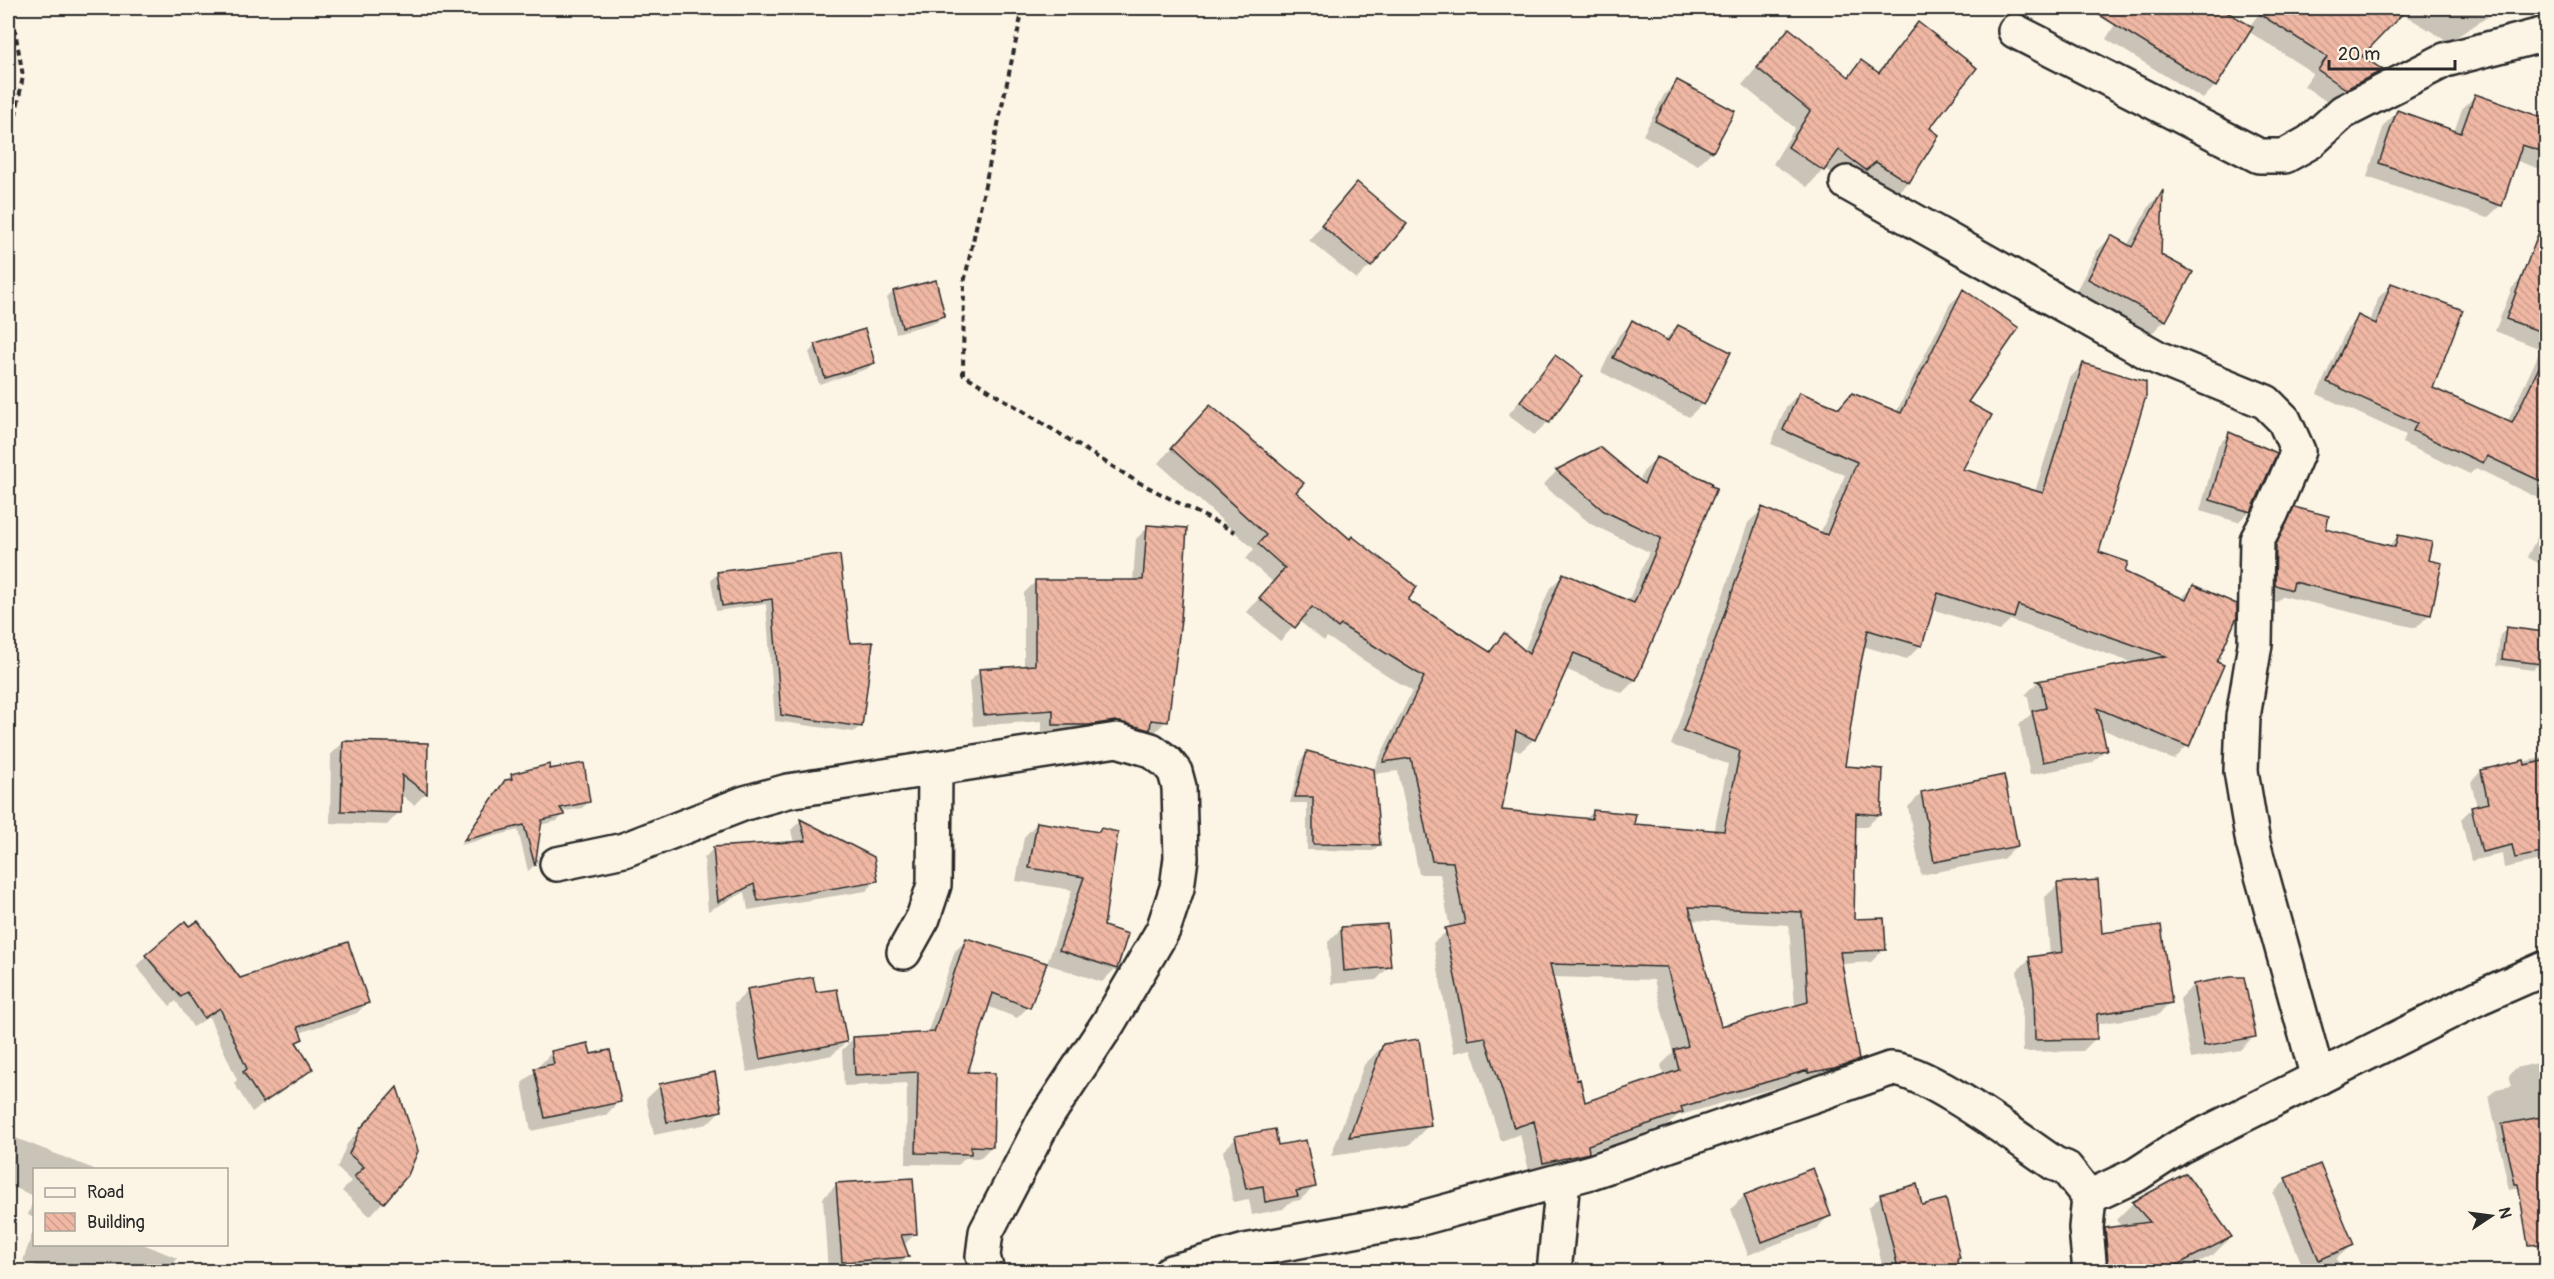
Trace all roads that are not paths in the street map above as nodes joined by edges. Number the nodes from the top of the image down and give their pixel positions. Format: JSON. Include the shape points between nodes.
{"nodes":[{"id":1,"x":2015,"y":32,"type":"dead end"},
{"id":2,"x":2547,"y":34,"type":"edge"},
{"id":3,"x":1847,"y":183,"type":"dead end"},
{"id":4,"x":935,"y":769,"type":"junction"},
{"id":5,"x":557,"y":864,"type":"dead end"},
{"id":6,"x":904,"y":952,"type":"dead end"},
{"id":7,"x":2547,"y":968,"type":"edge"},
{"id":8,"x":2318,"y":1078,"type":"junction"},
{"id":9,"x":1563,"y":1180,"type":"junction"},
{"id":10,"x":2089,"y":1197,"type":"junction"},
{"id":11,"x":987,"y":1272,"type":"edge"},
{"id":12,"x":1171,"y":1272,"type":"edge"},
{"id":13,"x":1554,"y":1272,"type":"edge"},
{"id":14,"x":2090,"y":1272,"type":"edge"}],
"edges":[{"from":1,"to":2,"type":"street","via":[[2259,156],[2285,156],[2310,142],[2343,112],[2445,60]]},
{"from":3,"to":8,"type":"street","via":[[2158,358],[2266,402],[2284,420],[2298,451],[2257,540],[2255,644],[2243,717],[2241,771],[2253,843]]},
{"from":4,"to":5,"type":"street","via":[[788,791],[745,803],[624,850]]},
{"from":4,"to":6,"type":"street","via":[[934,885],[923,918]]},
{"from":4,"to":11,"type":"street","via":[[1117,740],[1151,750],[1167,762],[1179,787],[1181,858],[1177,888],[1163,930],[1045,1119],[986,1232],[983,1256]]},
{"from":7,"to":8,"type":"street"},
{"from":8,"to":10,"type":"street"},
{"from":9,"to":10,"type":"street","via":[[1857,1079],[1903,1069],[2066,1168]]},
{"from":9,"to":12,"type":"street","via":[[1414,1220],[1245,1251]]},
{"from":9,"to":13,"type":"street"},
{"from":10,"to":14,"type":"street","via":[[2086,1228]]}]}
